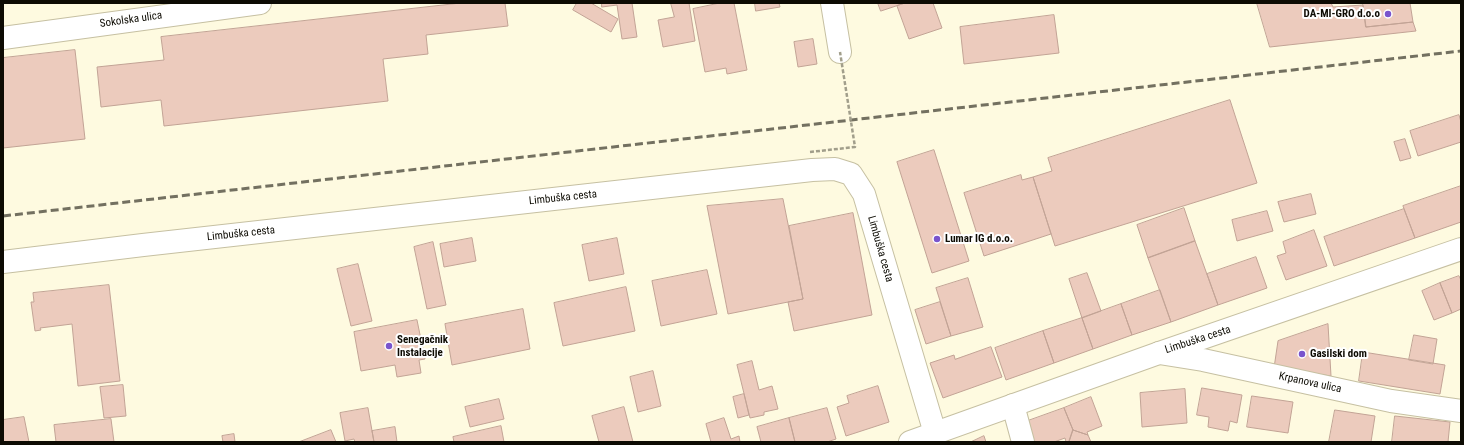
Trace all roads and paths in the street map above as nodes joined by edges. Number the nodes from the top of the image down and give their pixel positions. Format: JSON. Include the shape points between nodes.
{"nodes":[{"id":1,"x":260,"y":3,"type":"edge"},
{"id":2,"x":832,"y":3,"type":"edge"},
{"id":3,"x":3,"y":38,"type":"edge"},
{"id":4,"x":840,"y":52,"type":"joint"},
{"id":5,"x":810,"y":152,"type":"dead end"},
{"id":6,"x":1461,"y":250,"type":"edge"},
{"id":7,"x":3,"y":262,"type":"edge"},
{"id":8,"x":1159,"y":353,"type":"junction"},
{"id":9,"x":1013,"y":405,"type":"junction"},
{"id":10,"x":1461,"y":410,"type":"edge"},
{"id":11,"x":935,"y":433,"type":"junction"},
{"id":12,"x":910,"y":442,"type":"edge"},
{"id":13,"x":1022,"y":442,"type":"edge"}],
"edges":[{"from":1,"to":3,"type":"street","name":"Sokolska ulica"},
{"from":2,"to":4,"type":"street"},
{"from":4,"to":5,"type":"path","bridge":true,"via":[[854,147]]},
{"from":6,"to":8,"type":"street","name":"Limbuška cesta"},
{"from":7,"to":11,"type":"street","name":"Limbuška cesta","via":[[835,169],[851,174],[864,194]]},
{"from":8,"to":9,"type":"street","name":"Limbuška cesta"},
{"from":8,"to":10,"type":"street","name":"Krpanova ulica","via":[[1203,360],[1391,401]]},
{"from":9,"to":11,"type":"street","name":"Limbuška cesta"},
{"from":9,"to":13,"type":"street"},
{"from":11,"to":12,"type":"street","name":"Limbuška cesta"}]}
